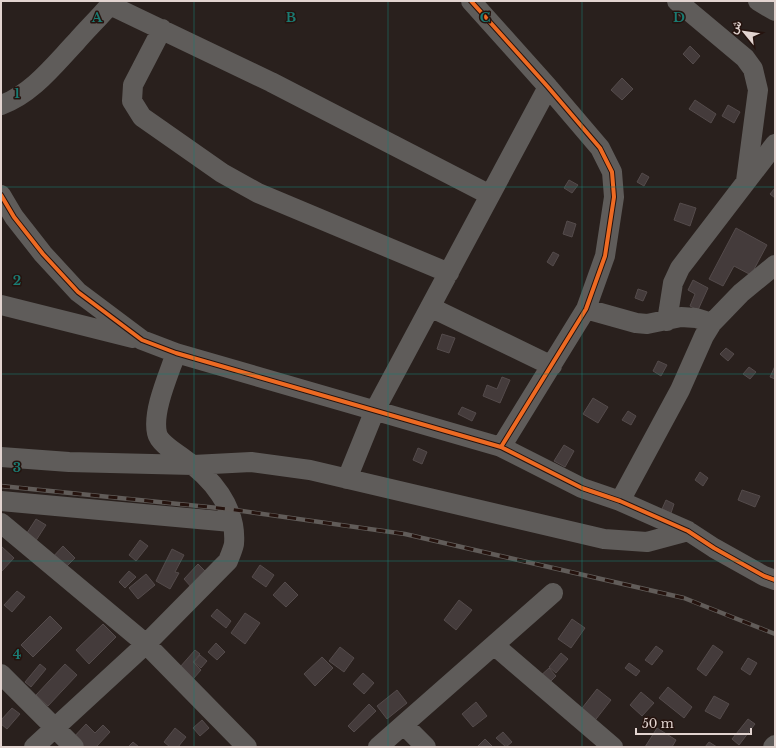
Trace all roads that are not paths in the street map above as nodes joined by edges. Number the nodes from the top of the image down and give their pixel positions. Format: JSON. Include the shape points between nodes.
{"nodes":[{"id":1,"x":470,"y":1,"type":"edge"},
{"id":2,"x":677,"y":1,"type":"edge"},
{"id":3,"x":758,"y":1,"type":"edge"},
{"id":4,"x":112,"y":3,"type":"edge"},
{"id":5,"x":775,"y":11,"type":"edge"},
{"id":6,"x":162,"y":29,"type":"junction"},
{"id":7,"x":548,"y":87,"type":"junction"},
{"id":8,"x":1,"y":105,"type":"edge"},
{"id":9,"x":775,"y":144,"type":"edge"},
{"id":10,"x":746,"y":181,"type":"junction"},
{"id":11,"x":1,"y":195,"type":"edge"},
{"id":12,"x":490,"y":195,"type":"junction"},
{"id":13,"x":775,"y":265,"type":"edge"},
{"id":14,"x":448,"y":273,"type":"junction"},
{"id":15,"x":1,"y":305,"type":"edge"},
{"id":16,"x":430,"y":307,"type":"junction"},
{"id":17,"x":586,"y":309,"type":"junction"},
{"id":18,"x":667,"y":321,"type":"junction"},
{"id":19,"x":712,"y":323,"type":"junction"},
{"id":20,"x":142,"y":340,"type":"junction"},
{"id":21,"x":176,"y":353,"type":"junction"},
{"id":22,"x":552,"y":366,"type":"junction"},
{"id":23,"x":375,"y":410,"type":"junction"},
{"id":24,"x":502,"y":447,"type":"junction"},
{"id":25,"x":1,"y":456,"type":"edge"},
{"id":26,"x":193,"y":465,"type":"junction"},
{"id":27,"x":347,"y":479,"type":"junction"},
{"id":28,"x":1,"y":501,"type":"edge"},
{"id":29,"x":620,"y":501,"type":"junction"},
{"id":30,"x":232,"y":522,"type":"junction"},
{"id":31,"x":1,"y":523,"type":"edge"},
{"id":32,"x":688,"y":531,"type":"junction"},
{"id":33,"x":775,"y":580,"type":"edge"},
{"id":34,"x":553,"y":593,"type":"dead end"},
{"id":35,"x":146,"y":644,"type":"junction"},
{"id":36,"x":494,"y":645,"type":"junction"},
{"id":37,"x":1,"y":674,"type":"edge"},
{"id":38,"x":404,"y":725,"type":"junction"},
{"id":39,"x":55,"y":728,"type":"junction"},
{"id":40,"x":34,"y":747,"type":"edge"},
{"id":41,"x":74,"y":747,"type":"edge"},
{"id":42,"x":247,"y":747,"type":"edge"},
{"id":43,"x":378,"y":747,"type":"edge"},
{"id":44,"x":426,"y":747,"type":"edge"},
{"id":45,"x":614,"y":747,"type":"edge"}],
"edges":[{"from":1,"to":7,"type":"street"},
{"from":2,"to":10,"type":"street","via":[[745,58],[753,69],[758,90]]},
{"from":3,"to":5,"type":"street"},
{"from":4,"to":6,"type":"street"},
{"from":4,"to":8,"type":"street","via":[[28,91]]},
{"from":6,"to":12,"type":"street"},
{"from":6,"to":14,"type":"street","via":[[134,85],[132,101],[142,117],[215,168],[258,193]]},
{"from":7,"to":12,"type":"street"},
{"from":7,"to":17,"type":"street","via":[[600,148],[612,172],[614,197],[605,256]]},
{"from":9,"to":10,"type":"street"},
{"from":10,"to":18,"type":"street","via":[[680,268],[673,283]]},
{"from":11,"to":20,"type":"street","via":[[14,218],[78,292]]},
{"from":12,"to":14,"type":"street"},
{"from":13,"to":19,"type":"street","via":[[741,293]]},
{"from":14,"to":16,"type":"street"},
{"from":15,"to":20,"type":"street"},
{"from":16,"to":22,"type":"street"},
{"from":16,"to":23,"type":"street"},
{"from":17,"to":18,"type":"street","via":[[636,323]]},
{"from":17,"to":22,"type":"street"},
{"from":18,"to":19,"type":"street","via":[[681,317]]},
{"from":19,"to":29,"type":"street","via":[[680,390]]},
{"from":20,"to":21,"type":"street"},
{"from":21,"to":23,"type":"street"},
{"from":21,"to":26,"type":"street","via":[[155,418],[157,434],[169,448]]},
{"from":22,"to":24,"type":"street"},
{"from":23,"to":24,"type":"street"},
{"from":23,"to":27,"type":"street"},
{"from":24,"to":29,"type":"street","via":[[582,488]]},
{"from":25,"to":26,"type":"street","via":[[69,462]]},
{"from":26,"to":27,"type":"street","via":[[251,462],[310,470]]},
{"from":26,"to":30,"type":"street","via":[[218,490]]},
{"from":27,"to":32,"type":"street","via":[[604,539],[647,542]]},
{"from":28,"to":30,"type":"street"},
{"from":29,"to":32,"type":"street"},
{"from":30,"to":35,"type":"street","via":[[234,544],[228,561]]},
{"from":31,"to":35,"type":"street"},
{"from":32,"to":33,"type":"street","via":[[714,548]]},
{"from":34,"to":36,"type":"street"},
{"from":35,"to":39,"type":"street"},
{"from":35,"to":42,"type":"street"},
{"from":36,"to":38,"type":"street"},
{"from":36,"to":45,"type":"street"},
{"from":37,"to":39,"type":"street"},
{"from":38,"to":43,"type":"street"},
{"from":38,"to":44,"type":"street"},
{"from":39,"to":40,"type":"street"},
{"from":39,"to":41,"type":"street"}]}
